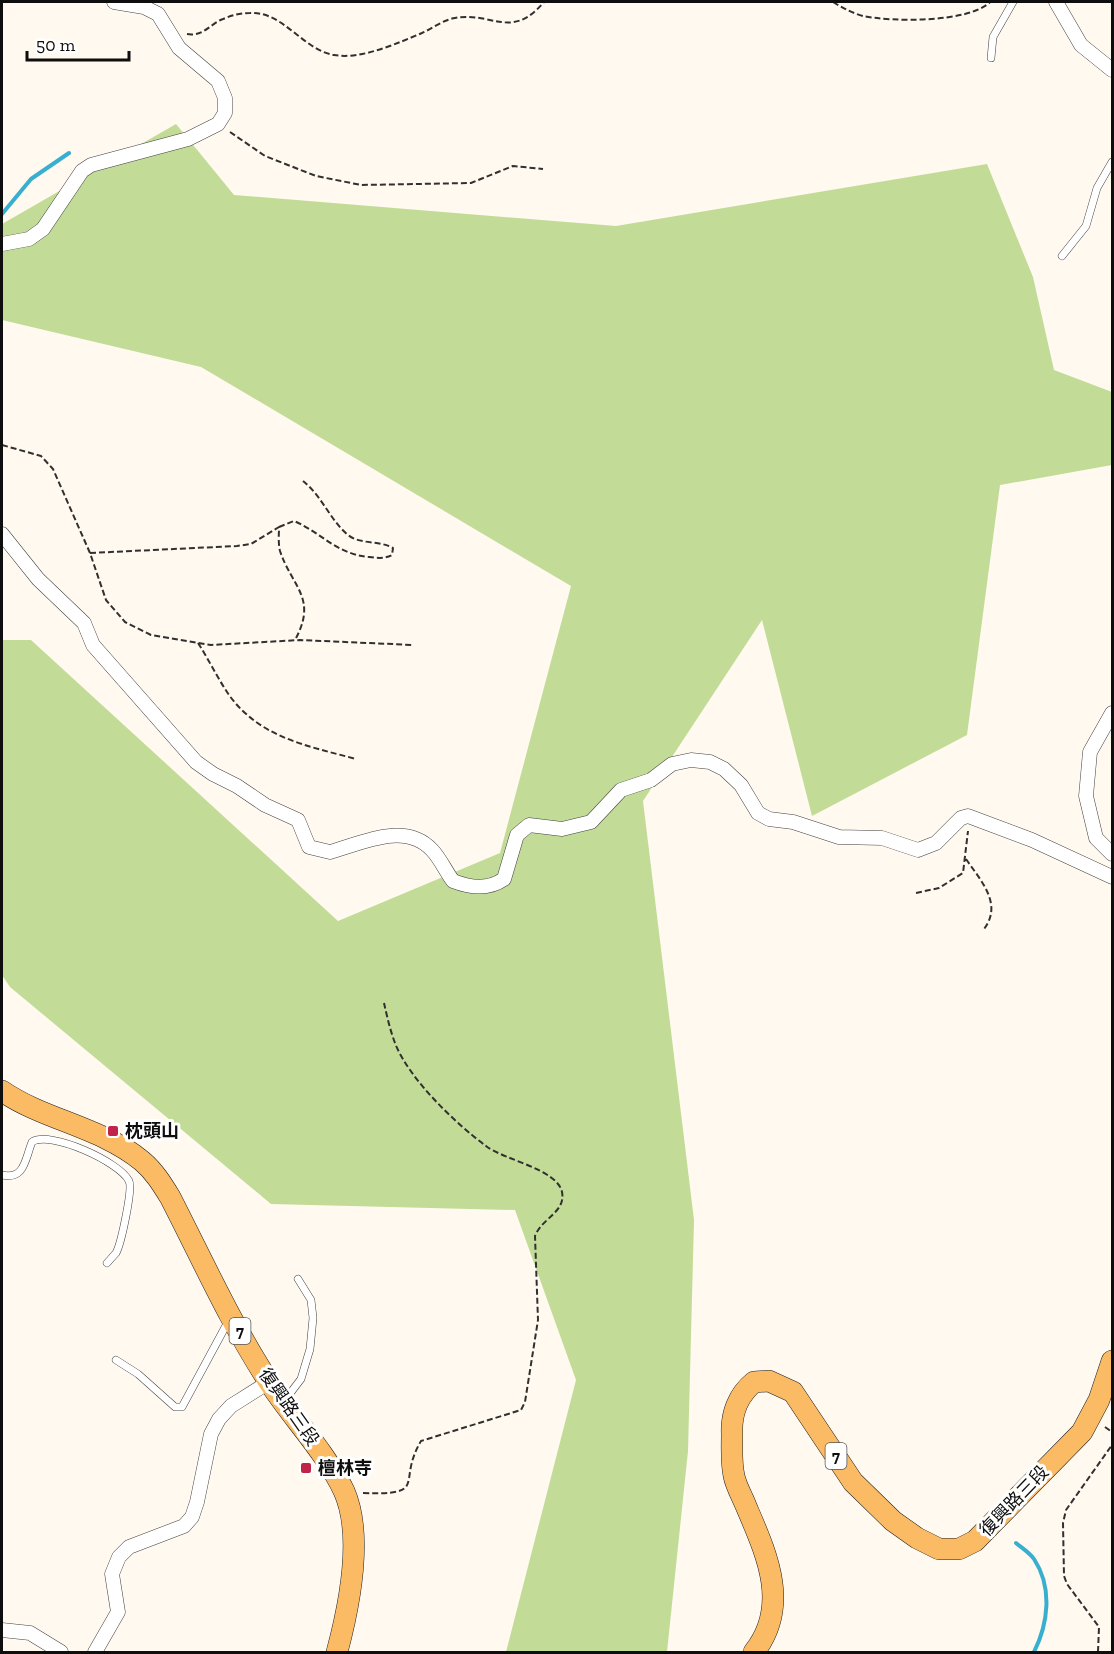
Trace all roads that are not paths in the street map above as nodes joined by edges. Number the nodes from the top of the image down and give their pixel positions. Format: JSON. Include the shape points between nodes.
{"nodes":[{"id":1,"x":114,"y":2,"type":"edge"},
{"id":2,"x":1013,"y":2,"type":"edge"},
{"id":3,"x":1056,"y":2,"type":"edge"},
{"id":4,"x":991,"y":58,"type":"dead end"},
{"id":5,"x":1113,"y":70,"type":"edge"},
{"id":6,"x":1113,"y":162,"type":"edge"},
{"id":7,"x":2,"y":244,"type":"edge"},
{"id":8,"x":1062,"y":256,"type":"dead end"},
{"id":9,"x":2,"y":534,"type":"edge"},
{"id":10,"x":1113,"y":713,"type":"edge"},
{"id":11,"x":1113,"y":854,"type":"edge"},
{"id":12,"x":1113,"y":877,"type":"edge"},
{"id":13,"x":2,"y":1091,"type":"edge"},
{"id":14,"x":2,"y":1175,"type":"edge"},
{"id":15,"x":107,"y":1263,"type":"dead end"},
{"id":16,"x":298,"y":1279,"type":"dead end"},
{"id":17,"x":231,"y":1315,"type":"junction"},
{"id":18,"x":116,"y":1360,"type":"dead end"},
{"id":19,"x":1113,"y":1361,"type":"edge"},
{"id":20,"x":269,"y":1382,"type":"junction"},
{"id":21,"x":284,"y":1402,"type":"junction"},
{"id":22,"x":2,"y":1630,"type":"edge"},
{"id":23,"x":61,"y":1653,"type":"edge"},
{"id":24,"x":95,"y":1653,"type":"edge"},
{"id":25,"x":337,"y":1653,"type":"edge"},
{"id":26,"x":754,"y":1653,"type":"edge"}],
"edges":[{"from":1,"to":7,"type":"street","via":[[144,6],[158,14],[179,48],[218,81],[225,98],[225,113],[218,124],[188,139],[91,165],[82,171],[43,229],[29,239]]},
{"from":2,"to":4,"type":"lane","via":[[993,37]]},
{"from":3,"to":5,"type":"street","via":[[1082,45]]},
{"from":6,"to":8,"type":"lane","via":[[1098,188],[1086,226]]},
{"from":9,"to":12,"type":"street","via":[[38,579],[84,623],[93,645],[196,762],[265,806],[298,820],[309,847],[320,851],[330,852],[391,834],[405,835],[432,849],[453,881],[479,888],[495,885],[504,879],[517,835],[529,825],[562,829],[591,822],[621,790],[651,780],[672,764],[691,760],[710,762],[724,769],[741,785],[758,813],[769,819],[793,822],[839,837],[882,838],[918,850],[936,843],[968,816]]},
{"from":10,"to":11,"type":"street","via":[[1090,752],[1086,796],[1096,838]]},
{"from":13,"to":17,"type":"main road","name":"復興路三段","number":"7","via":[[141,1160],[171,1197]]},
{"from":14,"to":15,"type":"lane","via":[[20,1173],[37,1138],[57,1141],[118,1168],[130,1182],[131,1200],[120,1242]]},
{"from":16,"to":21,"type":"lane","via":[[311,1300],[310,1349],[301,1379]]},
{"from":17,"to":18,"type":"lane","via":[[182,1407],[175,1407]]},
{"from":17,"to":20,"type":"main road","name":"復興路三段","number":"7"},
{"from":19,"to":26,"type":"main road","name":"復興路三段","number":"7","via":[[1082,1432],[975,1541],[959,1549],[939,1549],[893,1521],[853,1482],[793,1392],[769,1381],[754,1382],[739,1400],[731,1423],[734,1477],[769,1561],[774,1585],[771,1616],[763,1641]]},
{"from":20,"to":21,"type":"main road","name":"復興路三段","number":"7"},
{"from":20,"to":24,"type":"street","via":[[231,1406],[219,1419],[211,1434],[192,1517],[184,1526],[129,1547],[119,1557],[112,1574],[118,1612]]},
{"from":21,"to":25,"type":"main road","name":"復興路三段","number":"7","via":[[345,1493],[352,1523],[348,1611]]},
{"from":22,"to":23,"type":"street","via":[[30,1633]]}]}
